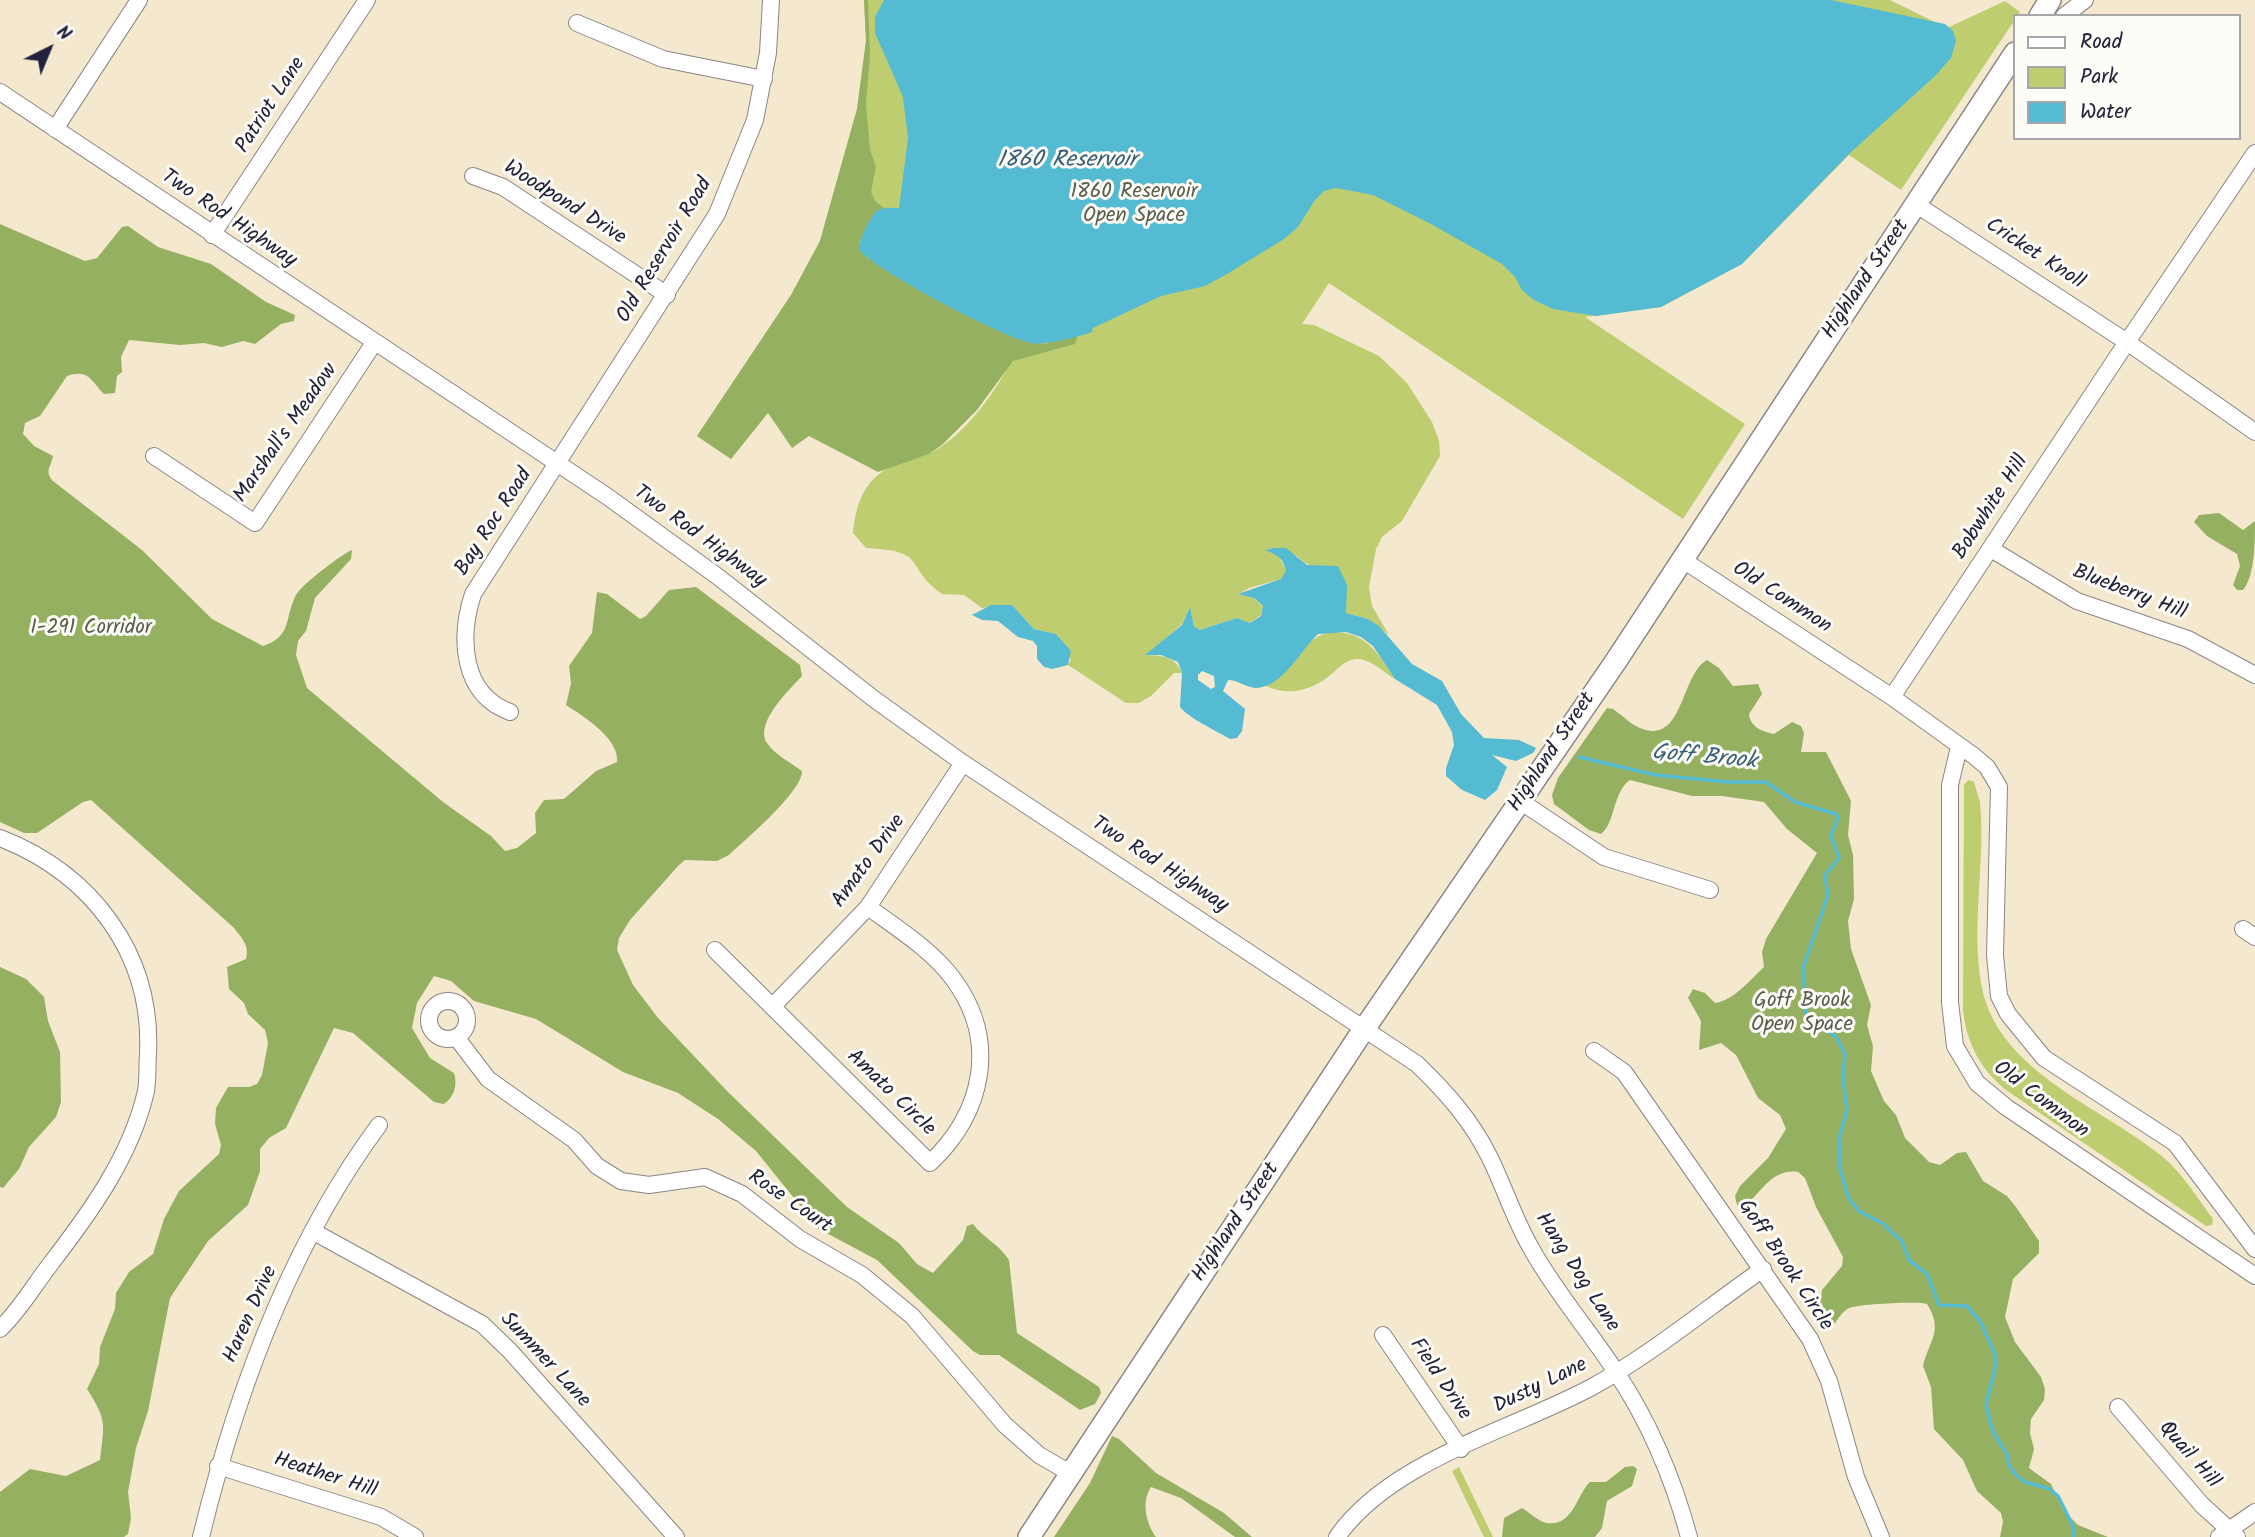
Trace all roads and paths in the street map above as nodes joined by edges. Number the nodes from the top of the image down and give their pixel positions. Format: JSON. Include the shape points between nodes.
{"nodes":[{"id":1,"x":139,"y":0,"type":"edge"},
{"id":2,"x":367,"y":0,"type":"edge"},
{"id":3,"x":771,"y":0,"type":"edge"},
{"id":4,"x":2085,"y":0,"type":"edge"},
{"id":5,"x":2067,"y":14,"type":"edge"},
{"id":6,"x":577,"y":23,"type":"dead end"},
{"id":7,"x":2014,"y":57,"type":"edge"},
{"id":8,"x":764,"y":79,"type":"junction"},
{"id":9,"x":0,"y":92,"type":"edge"},
{"id":10,"x":55,"y":129,"type":"junction"},
{"id":11,"x":2255,"y":153,"type":"edge"},
{"id":12,"x":473,"y":176,"type":"dead end"},
{"id":13,"x":1917,"y":205,"type":"junction"},
{"id":14,"x":212,"y":235,"type":"junction"},
{"id":15,"x":667,"y":295,"type":"junction"},
{"id":16,"x":2127,"y":342,"type":"junction"},
{"id":17,"x":374,"y":343,"type":"junction"},
{"id":18,"x":2255,"y":432,"type":"edge"},
{"id":19,"x":154,"y":456,"type":"dead end"},
{"id":20,"x":558,"y":464,"type":"junction"},
{"id":21,"x":1991,"y":549,"type":"junction"},
{"id":22,"x":1683,"y":560,"type":"junction"},
{"id":23,"x":2255,"y":675,"type":"edge"},
{"id":24,"x":1892,"y":697,"type":"junction"},
{"id":25,"x":510,"y":712,"type":"dead end"},
{"id":26,"x":1959,"y":747,"type":"junction"},
{"id":27,"x":963,"y":763,"type":"junction"},
{"id":28,"x":1520,"y":801,"type":"junction"},
{"id":29,"x":0,"y":838,"type":"edge"},
{"id":30,"x":1710,"y":890,"type":"dead end"},
{"id":31,"x":868,"y":907,"type":"junction"},
{"id":32,"x":715,"y":950,"type":"dead end"},
{"id":33,"x":772,"y":1007,"type":"junction"},
{"id":34,"x":1365,"y":1027,"type":"junction"},
{"id":35,"x":456,"y":1037,"type":"dead end"},
{"id":36,"x":1594,"y":1051,"type":"dead end"},
{"id":37,"x":379,"y":1125,"type":"dead end"},
{"id":38,"x":314,"y":1232,"type":"junction"},
{"id":39,"x":2255,"y":1250,"type":"edge"},
{"id":40,"x":1763,"y":1269,"type":"junction"},
{"id":41,"x":2255,"y":1276,"type":"edge"},
{"id":42,"x":0,"y":1329,"type":"edge"},
{"id":43,"x":1383,"y":1335,"type":"dead end"},
{"id":44,"x":1616,"y":1372,"type":"junction"},
{"id":45,"x":2118,"y":1407,"type":"dead end"},
{"id":46,"x":1461,"y":1449,"type":"junction"},
{"id":47,"x":218,"y":1466,"type":"junction"},
{"id":48,"x":1070,"y":1473,"type":"junction"},
{"id":49,"x":2255,"y":1512,"type":"edge"},
{"id":50,"x":2229,"y":1535,"type":"edge"},
{"id":51,"x":201,"y":1537,"type":"edge"},
{"id":52,"x":415,"y":1537,"type":"edge"},
{"id":53,"x":676,"y":1537,"type":"edge"},
{"id":54,"x":1029,"y":1537,"type":"edge"},
{"id":55,"x":1337,"y":1537,"type":"edge"},
{"id":56,"x":1689,"y":1537,"type":"edge"},
{"id":57,"x":1881,"y":1537,"type":"edge"}],
"edges":[{"from":1,"to":10,"type":"street"},
{"from":2,"to":14,"type":"street","name":"Patriot Lane"},
{"from":3,"to":8,"type":"street","name":"Old Reservoir Road"},
{"from":4,"to":5,"type":"street"},
{"from":6,"to":8,"type":"street","via":[[663,60]]},
{"from":7,"to":13,"type":"main road","name":"Highland Street"},
{"from":8,"to":15,"type":"street","name":"Old Reservoir Road","via":[[748,143],[728,192]]},
{"from":9,"to":10,"type":"street","name":"Two Rod Highway"},
{"from":10,"to":14,"type":"street","name":"Two Rod Highway"},
{"from":11,"to":16,"type":"street"},
{"from":12,"to":15,"type":"street","name":"Woodpond Drive","via":[[503,187]]},
{"from":13,"to":16,"type":"street","name":"Cricket Knoll"},
{"from":13,"to":22,"type":"main road","name":"Highland Street"},
{"from":14,"to":17,"type":"street","name":"Two Rod Highway"},
{"from":15,"to":20,"type":"street","name":"Old Reservoir Road"},
{"from":16,"to":18,"type":"street","name":"Cricket Knoll"},
{"from":16,"to":21,"type":"street","name":"Bobwhite Hill"},
{"from":17,"to":19,"type":"street","name":"Marshall's Meadow","via":[[255,523]]},
{"from":17,"to":20,"type":"street","name":"Two Rod Highway"},
{"from":20,"to":25,"type":"street","name":"Bay Roc Road","via":[[480,582],[469,607],[465,637],[471,674],[489,701]]},
{"from":20,"to":27,"type":"street","name":"Two Rod Highway","via":[[717,576]]},
{"from":21,"to":23,"type":"street","name":"Blueberry Hill","via":[[2077,601],[2188,639]]},
{"from":21,"to":24,"type":"street","name":"Bobwhite Hill"},
{"from":22,"to":24,"type":"street","name":"Old Common"},
{"from":22,"to":28,"type":"main road","name":"Highland Street"},
{"from":24,"to":26,"type":"street","name":"Old Common"},
{"from":26,"to":39,"type":"street","name":"Old Common","via":[[1987,767],[1999,787],[1995,955],[1999,996],[2008,1014],[2044,1058],[2175,1143]]},
{"from":26,"to":41,"type":"street","name":"Old Common","via":[[1950,785],[1950,1002],[1955,1046],[1977,1083],[2006,1107]]},
{"from":27,"to":31,"type":"street","name":"Amato Drive"},
{"from":27,"to":34,"type":"street","name":"Two Rod Highway"},
{"from":28,"to":30,"type":"street","via":[[1604,857]]},
{"from":28,"to":34,"type":"main road","name":"Highland Street"},
{"from":29,"to":42,"type":"street","via":[[54,866],[94,898],[124,942],[143,986],[149,1036],[146,1090],[127,1145],[84,1221]]},
{"from":31,"to":33,"type":"street","name":"Amato Drive"},
{"from":31,"to":33,"type":"street","name":"Amato Circle","via":[[928,953],[953,979],[972,1010],[981,1046],[978,1079],[967,1119],[949,1145],[930,1163]]},
{"from":32,"to":33,"type":"street","name":"Amato Circle"},
{"from":34,"to":44,"type":"street","name":"Hang Dog Lane","via":[[1417,1064],[1470,1123],[1532,1250]]},
{"from":34,"to":48,"type":"main road","name":"Highland Street"},
{"from":35,"to":48,"type":"street","name":"Rose Court","via":[[488,1079],[574,1140],[597,1166],[621,1181],[649,1185],[705,1177],[742,1194],[800,1239],[862,1275],[912,1316],[1005,1425],[1039,1455]]},
{"from":36,"to":40,"type":"street","name":"Goff Brook Circle","via":[[1624,1072]]},
{"from":37,"to":38,"type":"street","name":"Haren Drive","via":[[355,1157]]},
{"from":38,"to":47,"type":"street","name":"Haren Drive","via":[[266,1329]]},
{"from":38,"to":53,"type":"street","name":"Summer Lane","via":[[482,1324]]},
{"from":40,"to":44,"type":"street","name":"Dusty Lane"},
{"from":40,"to":57,"type":"street","name":"Goff Brook Circle","via":[[1810,1339],[1829,1381],[1856,1477]]},
{"from":43,"to":46,"type":"street","name":"Field Drive"},
{"from":44,"to":46,"type":"street","name":"Dusty Lane"},
{"from":44,"to":56,"type":"street","name":"Hang Dog Lane","via":[[1675,1483]]},
{"from":45,"to":50,"type":"street","name":"Quail Hill"},
{"from":46,"to":55,"type":"street","name":"Dusty Lane","via":[[1393,1485]]},
{"from":47,"to":51,"type":"street","name":"Haren Drive"},
{"from":47,"to":52,"type":"street","name":"Heather Hill","via":[[381,1517]]},
{"from":48,"to":54,"type":"main road","name":"Highland Street"},
{"from":49,"to":50,"type":"street"}]}
